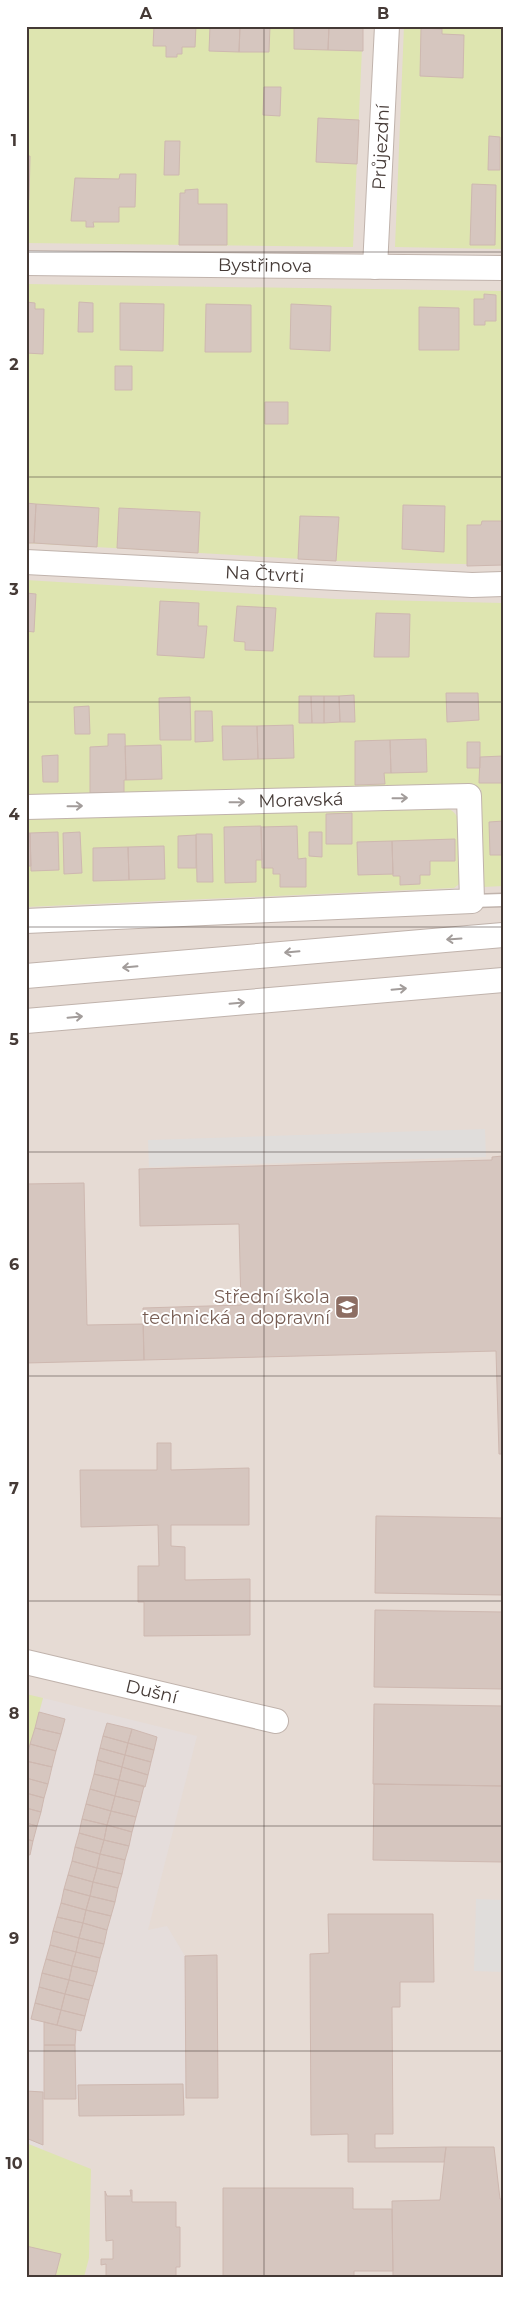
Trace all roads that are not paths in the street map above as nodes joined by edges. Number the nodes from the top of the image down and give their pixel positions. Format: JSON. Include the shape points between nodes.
{"nodes":[{"id":1,"x":387,"y":26,"type":"edge"},
{"id":2,"x":26,"y":263,"type":"edge"},
{"id":3,"x":375,"y":267,"type":"junction"},
{"id":4,"x":503,"y":268,"type":"edge"},
{"id":5,"x":26,"y":562,"type":"edge"},
{"id":6,"x":503,"y":584,"type":"edge"},
{"id":7,"x":26,"y":807,"type":"edge"},
{"id":8,"x":503,"y":900,"type":"edge"},
{"id":9,"x":472,"y":901,"type":"junction"},
{"id":10,"x":26,"y":921,"type":"edge"},
{"id":11,"x":503,"y":935,"type":"edge"},
{"id":12,"x":26,"y":976,"type":"edge"},
{"id":13,"x":503,"y":980,"type":"edge"},
{"id":14,"x":26,"y":1021,"type":"edge"},
{"id":15,"x":26,"y":1662,"type":"edge"},
{"id":16,"x":276,"y":1721,"type":"dead end"}],
"edges":[{"from":1,"to":3,"type":"street","name":"Průjezdní"},
{"from":2,"to":3,"type":"street","name":"Bystřinova"},
{"from":3,"to":4,"type":"street","name":"Bystřinova"},
{"from":5,"to":6,"type":"street","name":"Na Čtvrti"},
{"from":7,"to":9,"type":"street","name":"Moravská","one_way":true,"via":[[470,796]]},
{"from":8,"to":9,"type":"lane"},
{"from":9,"to":10,"type":"street"},
{"from":11,"to":12,"type":"street","one_way":true},
{"from":14,"to":13,"type":"street","one_way":true},
{"from":15,"to":16,"type":"street","name":"Dušní"}]}
